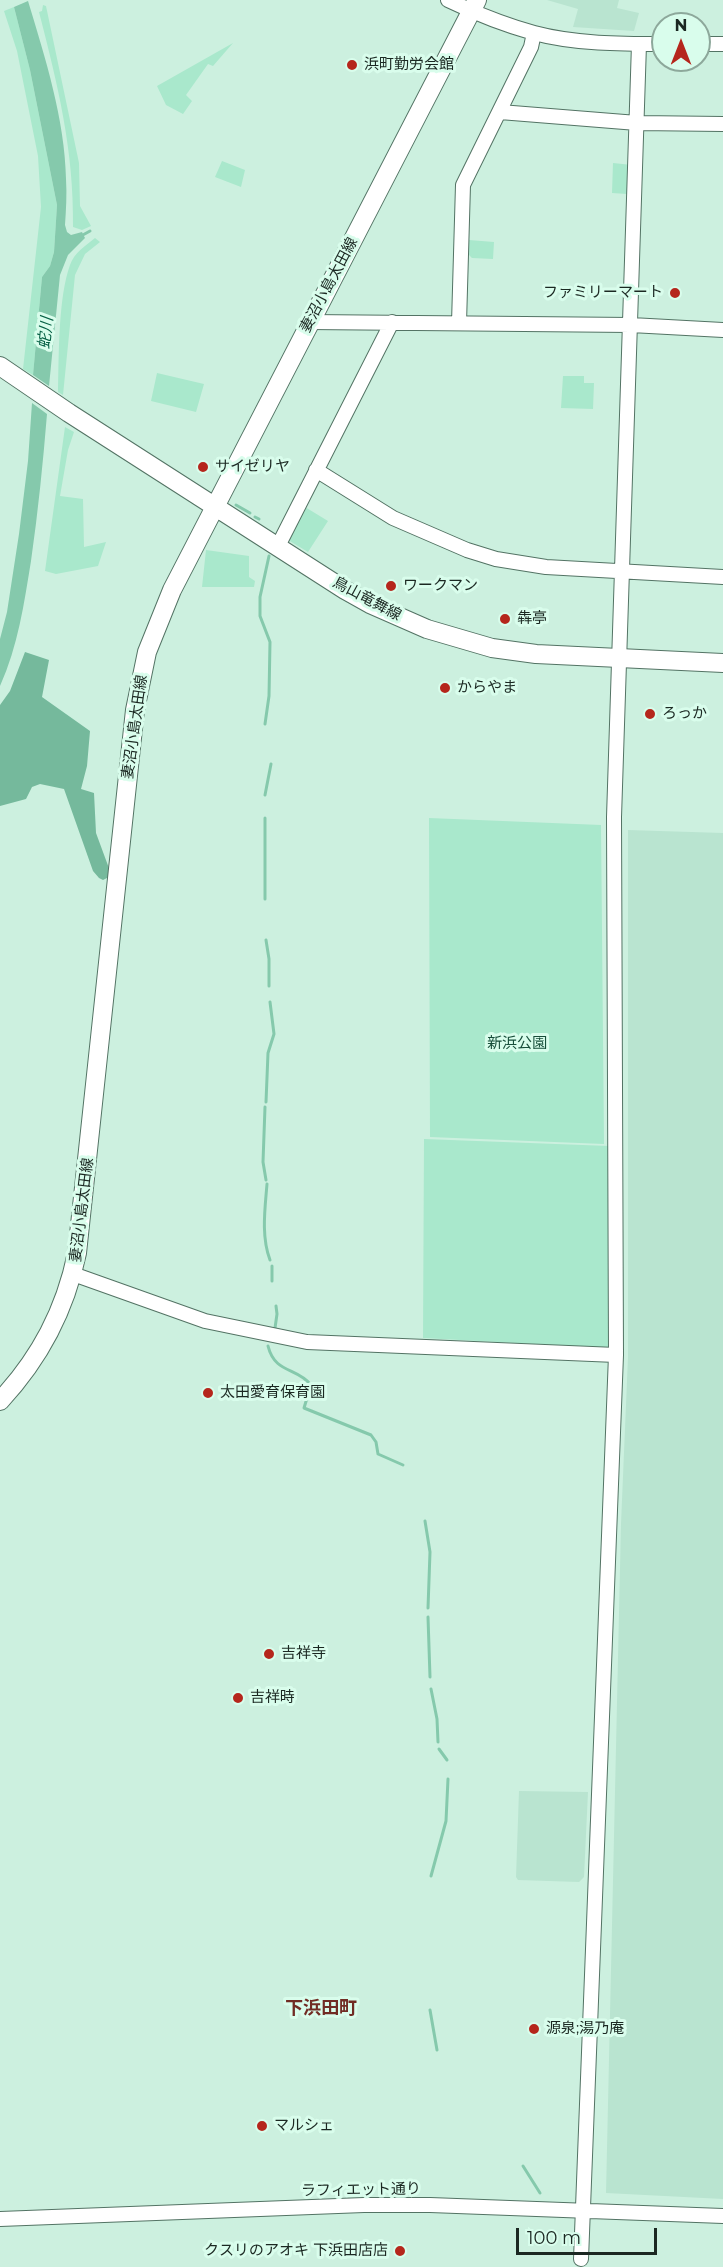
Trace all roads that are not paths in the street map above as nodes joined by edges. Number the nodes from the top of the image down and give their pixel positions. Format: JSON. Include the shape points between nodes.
{"nodes":[{"id":1,"x":448,"y":0,"type":"edge"},
{"id":2,"x":474,"y":5,"type":"edge"},
{"id":3,"x":534,"y":33,"type":"junction"},
{"id":4,"x":639,"y":44,"type":"junction"},
{"id":5,"x":651,"y":44,"type":"edge"},
{"id":6,"x":500,"y":112,"type":"junction"},
{"id":7,"x":637,"y":123,"type":"junction"},
{"id":8,"x":723,"y":124,"type":"edge"},
{"id":9,"x":309,"y":322,"type":"junction"},
{"id":10,"x":392,"y":322,"type":"junction"},
{"id":11,"x":459,"y":323,"type":"junction"},
{"id":12,"x":631,"y":326,"type":"junction"},
{"id":13,"x":723,"y":330,"type":"edge"},
{"id":14,"x":0,"y":366,"type":"edge"},
{"id":15,"x":316,"y":470,"type":"junction"},
{"id":16,"x":215,"y":506,"type":"junction"},
{"id":17,"x":278,"y":546,"type":"junction"},
{"id":18,"x":623,"y":572,"type":"junction"},
{"id":19,"x":723,"y":577,"type":"edge"},
{"id":20,"x":620,"y":657,"type":"junction"},
{"id":21,"x":723,"y":663,"type":"edge"},
{"id":22,"x":73,"y":1274,"type":"junction"},
{"id":23,"x":616,"y":1355,"type":"junction"},
{"id":24,"x":0,"y":1401,"type":"edge"},
{"id":25,"x":583,"y":2210,"type":"junction"},
{"id":26,"x":723,"y":2216,"type":"edge"},
{"id":27,"x":0,"y":2219,"type":"edge"},
{"id":28,"x":581,"y":2259,"type":"dead end"}],
"edges":[{"from":1,"to":2,"type":"street"},
{"from":2,"to":3,"type":"street"},
{"from":2,"to":9,"type":"main road","name":"妻沼小島太田線"},
{"from":3,"to":4,"type":"street"},
{"from":3,"to":6,"type":"street"},
{"from":4,"to":5,"type":"street"},
{"from":4,"to":7,"type":"street"},
{"from":6,"to":7,"type":"street"},
{"from":6,"to":11,"type":"street","via":[[463,185]]},
{"from":7,"to":8,"type":"street"},
{"from":7,"to":12,"type":"street"},
{"from":9,"to":10,"type":"street"},
{"from":9,"to":16,"type":"main road","name":"妻沼小島太田線"},
{"from":10,"to":11,"type":"street"},
{"from":10,"to":15,"type":"street"},
{"from":11,"to":12,"type":"street"},
{"from":12,"to":13,"type":"street"},
{"from":12,"to":18,"type":"street"},
{"from":14,"to":16,"type":"main road","name":"鳥山竜舞線"},
{"from":15,"to":17,"type":"street"},
{"from":15,"to":18,"type":"street","via":[[393,518],[467,550],[546,567]]},
{"from":16,"to":17,"type":"main road","name":"鳥山竜舞線"},
{"from":16,"to":22,"type":"main road","name":"妻沼小島太田線","via":[[161,614],[137,692],[91,1138]]},
{"from":17,"to":20,"type":"main road","name":"鳥山竜舞線","via":[[370,604],[427,629],[492,648]]},
{"from":18,"to":19,"type":"street"},
{"from":18,"to":20,"type":"street"},
{"from":20,"to":21,"type":"main road","name":"鳥山竜舞線"},
{"from":20,"to":23,"type":"street","via":[[614,817]]},
{"from":22,"to":23,"type":"street","via":[[205,1321],[307,1342]]},
{"from":22,"to":24,"type":"main road","name":"妻沼小島太田線","via":[[52,1331]]},
{"from":23,"to":25,"type":"street"},
{"from":25,"to":26,"type":"street","name":"ラフィエット通り"},
{"from":25,"to":27,"type":"street","name":"ラフィエット通り","via":[[364,2205]]},
{"from":25,"to":28,"type":"street"}]}
